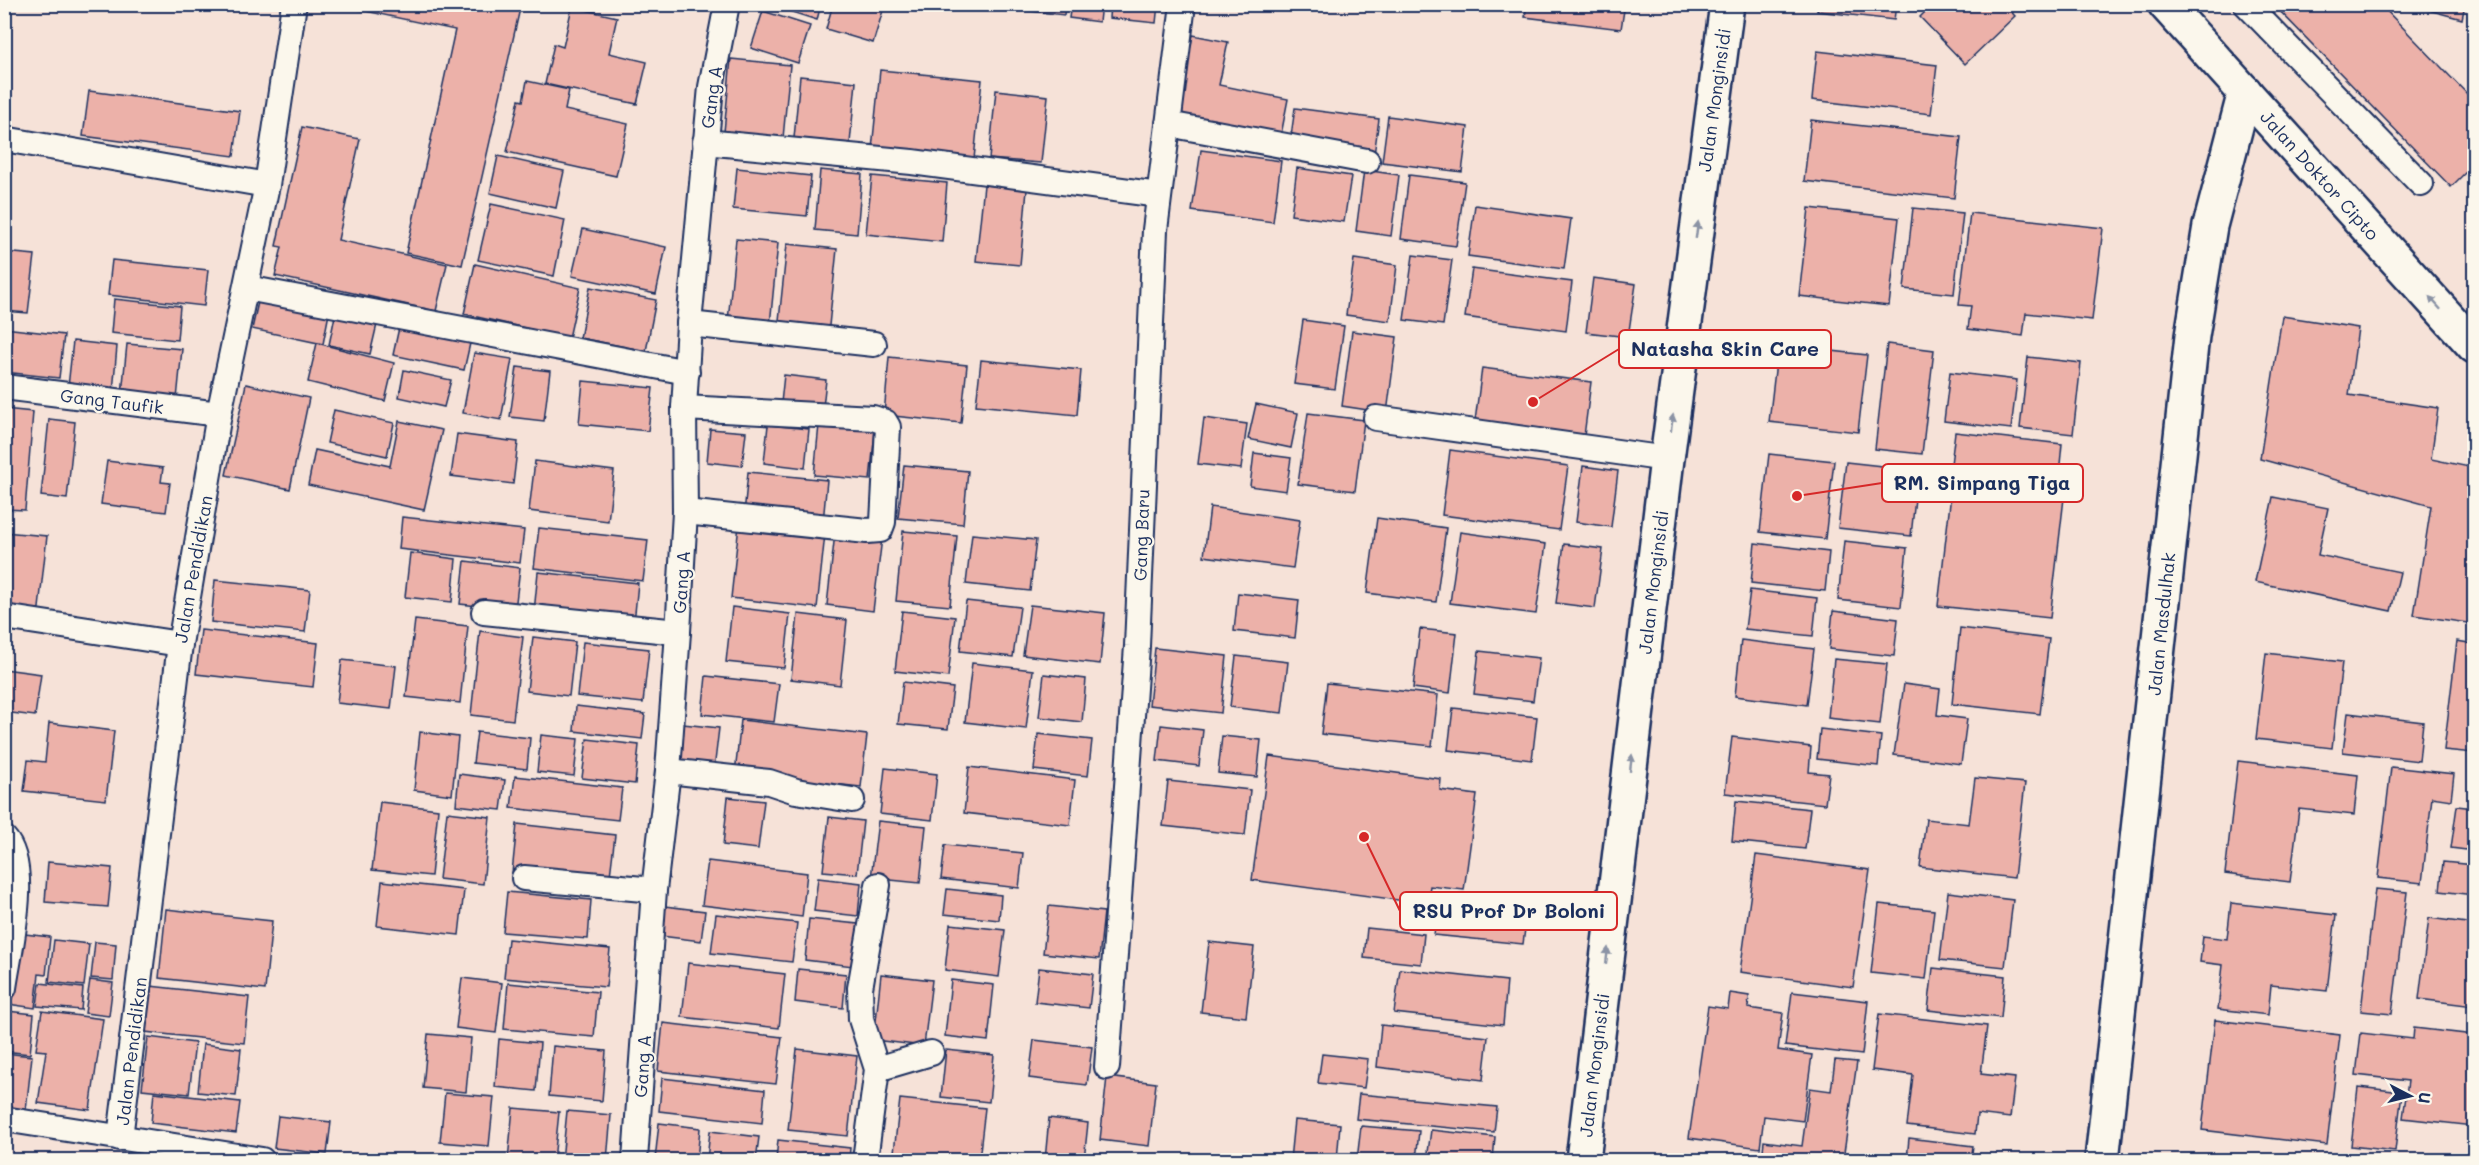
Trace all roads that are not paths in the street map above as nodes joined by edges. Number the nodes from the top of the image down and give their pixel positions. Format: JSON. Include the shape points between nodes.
{"nodes":[{"id":1,"x":294,"y":4,"type":"edge"},
{"id":2,"x":727,"y":4,"type":"edge"},
{"id":3,"x":1183,"y":4,"type":"edge"},
{"id":4,"x":1727,"y":4,"type":"edge"},
{"id":5,"x":2165,"y":4,"type":"edge"},
{"id":6,"x":2246,"y":4,"type":"edge"},
{"id":7,"x":2245,"y":92,"type":"junction"},
{"id":8,"x":1168,"y":124,"type":"junction"},
{"id":9,"x":4,"y":139,"type":"edge"},
{"id":10,"x":705,"y":142,"type":"junction"},
{"id":11,"x":1367,"y":161,"type":"dead end"},
{"id":12,"x":2421,"y":184,"type":"dead end"},
{"id":13,"x":267,"y":185,"type":"junction"},
{"id":14,"x":1159,"y":195,"type":"junction"},
{"id":15,"x":247,"y":288,"type":"junction"},
{"id":16,"x":689,"y":324,"type":"junction"},
{"id":17,"x":874,"y":344,"type":"dead end"},
{"id":18,"x":2475,"y":346,"type":"edge"},
{"id":19,"x":687,"y":372,"type":"junction"},
{"id":20,"x":4,"y":387,"type":"edge"},
{"id":21,"x":684,"y":408,"type":"junction"},
{"id":22,"x":219,"y":414,"type":"junction"},
{"id":23,"x":1376,"y":418,"type":"dead end"},
{"id":24,"x":1667,"y":459,"type":"junction"},
{"id":25,"x":685,"y":512,"type":"junction"},
{"id":26,"x":484,"y":612,"type":"dead end"},
{"id":27,"x":4,"y":617,"type":"edge"},
{"id":28,"x":678,"y":632,"type":"junction"},
{"id":29,"x":180,"y":644,"type":"junction"},
{"id":30,"x":668,"y":771,"type":"junction"},
{"id":31,"x":852,"y":800,"type":"dead end"},
{"id":32,"x":4,"y":838,"type":"edge"},
{"id":33,"x":524,"y":878,"type":"dead end"},
{"id":34,"x":878,"y":885,"type":"dead end"},
{"id":35,"x":654,"y":890,"type":"junction"},
{"id":36,"x":4,"y":988,"type":"edge"},
{"id":37,"x":931,"y":1053,"type":"dead end"},
{"id":38,"x":1107,"y":1067,"type":"dead end"},
{"id":39,"x":877,"y":1069,"type":"junction"},
{"id":40,"x":4,"y":1119,"type":"edge"},
{"id":41,"x":120,"y":1137,"type":"junction"},
{"id":42,"x":262,"y":1161,"type":"edge"},
{"id":43,"x":635,"y":1161,"type":"edge"},
{"id":44,"x":865,"y":1161,"type":"edge"},
{"id":45,"x":1583,"y":1161,"type":"edge"},
{"id":46,"x":2102,"y":1161,"type":"edge"}],
"edges":[{"from":1,"to":13,"type":"street","name":"Jalan Pendidikan"},
{"from":2,"to":10,"type":"street","name":"Gang A"},
{"from":3,"to":8,"type":"street","name":"Gang Baru"},
{"from":24,"to":4,"type":"street","name":"Jalan Monginsidi","one_way":true},
{"from":5,"to":7,"type":"street","name":"Jalan Doktor Cipto"},
{"from":6,"to":12,"type":"street"},
{"from":18,"to":7,"type":"street","name":"Jalan Doktor Cipto","one_way":true},
{"from":7,"to":46,"type":"street","name":"Jalan Masdulhak","via":[[2210,226],[2192,336]]},
{"from":8,"to":11,"type":"street"},
{"from":8,"to":14,"type":"street","name":"Gang Baru"},
{"from":9,"to":13,"type":"street"},
{"from":10,"to":14,"type":"street","via":[[912,162]]},
{"from":10,"to":16,"type":"street","name":"Gang A"},
{"from":13,"to":15,"type":"street","name":"Jalan Pendidikan"},
{"from":14,"to":38,"type":"street","name":"Gang Baru","via":[[1147,363],[1137,646]]},
{"from":15,"to":19,"type":"street"},
{"from":15,"to":22,"type":"street","name":"Jalan Pendidikan"},
{"from":16,"to":17,"type":"street"},
{"from":16,"to":19,"type":"street","name":"Gang A"},
{"from":19,"to":21,"type":"street","name":"Gang A"},
{"from":20,"to":22,"type":"street","name":"Gang Taufik"},
{"from":21,"to":25,"type":"street","name":"Gang A"},
{"from":21,"to":25,"type":"street","via":[[873,418],[885,422],[888,428],[884,522],[880,530]]},
{"from":22,"to":29,"type":"street","name":"Jalan Pendidikan"},
{"from":23,"to":24,"type":"street"},
{"from":45,"to":24,"type":"street","name":"Jalan Monginsidi","one_way":true},
{"from":25,"to":28,"type":"street","name":"Gang A"},
{"from":26,"to":28,"type":"street"},
{"from":27,"to":29,"type":"street"},
{"from":28,"to":30,"type":"street","name":"Gang A"},
{"from":29,"to":41,"type":"street","name":"Jalan Pendidikan"},
{"from":30,"to":31,"type":"street","via":[[769,782],[796,791]]},
{"from":30,"to":35,"type":"street","name":"Gang A"},
{"from":32,"to":36,"type":"street","via":[[12,846],[17,869]]},
{"from":33,"to":35,"type":"street"},
{"from":34,"to":39,"type":"street","via":[[860,1003],[864,1032]]},
{"from":35,"to":43,"type":"street","name":"Gang A"},
{"from":37,"to":39,"type":"street"},
{"from":39,"to":44,"type":"street"},
{"from":40,"to":41,"type":"street"},
{"from":41,"to":42,"type":"street"}]}
